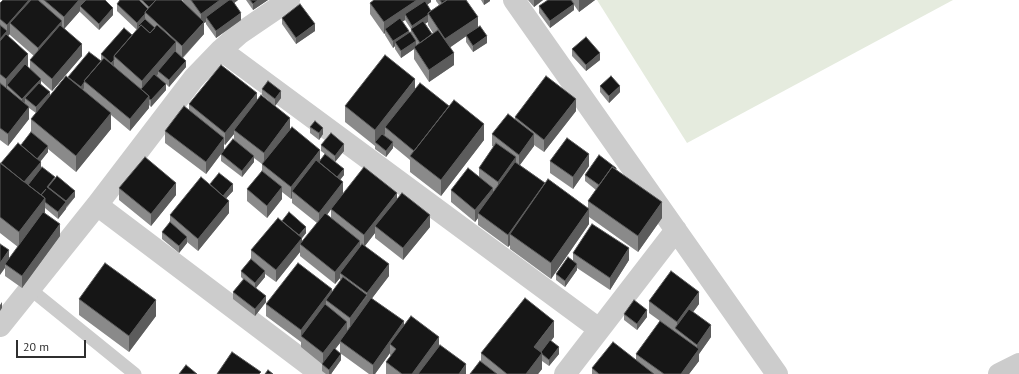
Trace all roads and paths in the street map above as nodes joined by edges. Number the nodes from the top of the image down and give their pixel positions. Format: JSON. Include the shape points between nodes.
{"nodes":[{"id":1,"x":289,"y":0,"type":"edge"},
{"id":2,"x":514,"y":0,"type":"edge"},
{"id":3,"x":221,"y":50,"type":"junction"},
{"id":4,"x":97,"y":205,"type":"junction"},
{"id":5,"x":676,"y":230,"type":"junction"},
{"id":6,"x":30,"y":289,"type":"junction"},
{"id":7,"x":0,"y":326,"type":"edge"},
{"id":8,"x":599,"y":329,"type":"junction"},
{"id":9,"x":135,"y":374,"type":"edge"},
{"id":10,"x":321,"y":374,"type":"edge"},
{"id":11,"x":565,"y":374,"type":"edge"},
{"id":12,"x":777,"y":374,"type":"edge"}],
"edges":[{"from":1,"to":3,"type":"street","via":[[239,34]]},
{"from":2,"to":5,"type":"street"},
{"from":3,"to":4,"type":"street","via":[[194,78]]},
{"from":3,"to":8,"type":"street"},
{"from":4,"to":6,"type":"street"},
{"from":4,"to":10,"type":"street"},
{"from":5,"to":8,"type":"street"},
{"from":5,"to":12,"type":"street"},
{"from":6,"to":7,"type":"street"},
{"from":6,"to":9,"type":"lane"},
{"from":8,"to":11,"type":"street"}]}
